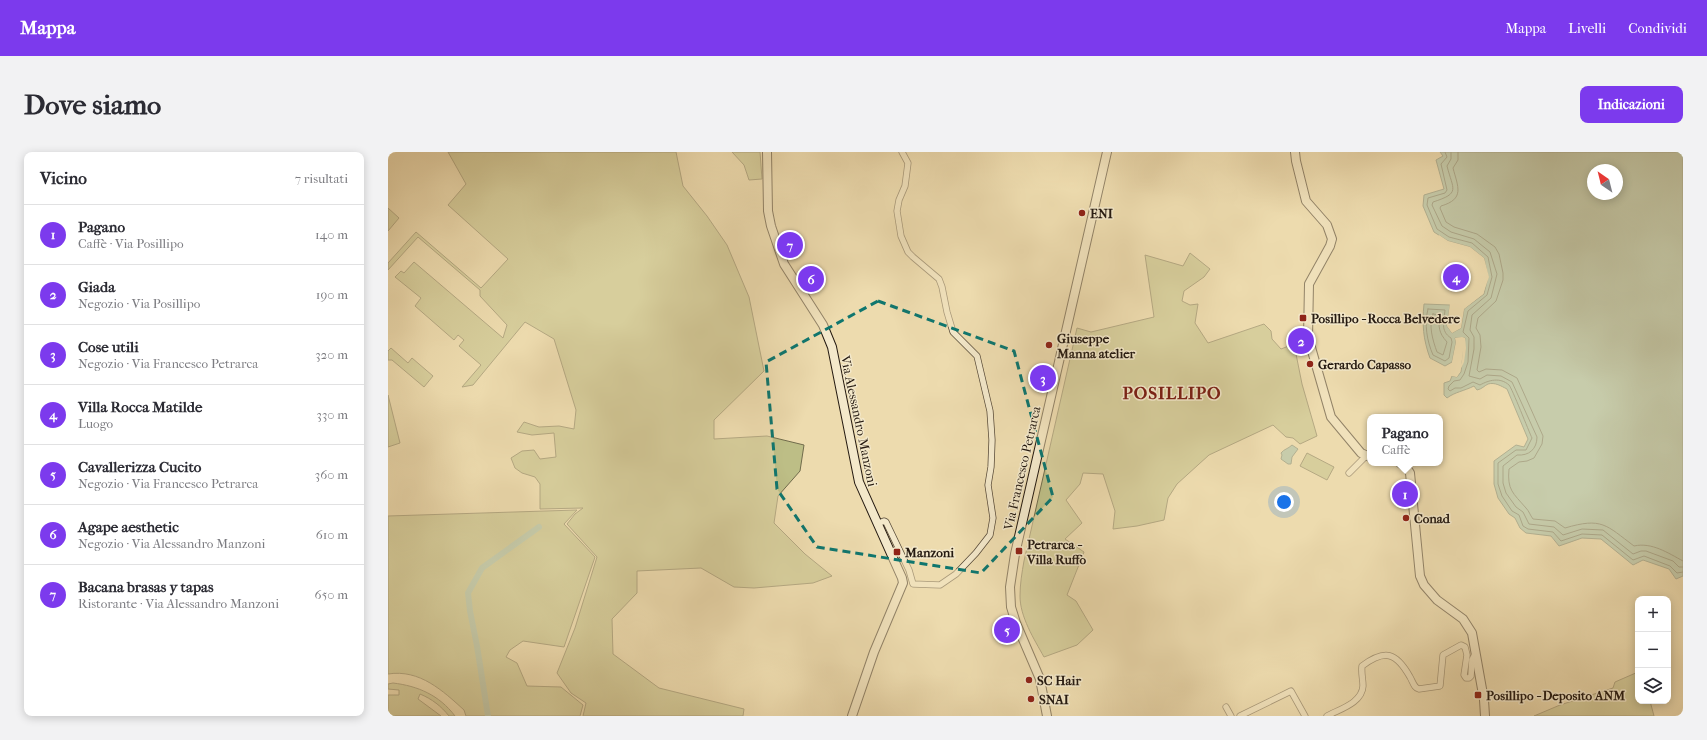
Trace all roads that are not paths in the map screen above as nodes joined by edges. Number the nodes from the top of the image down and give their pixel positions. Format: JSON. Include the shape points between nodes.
{"nodes":[{"id":1,"x":767,"y":152,"type":"edge"},
{"id":2,"x":902,"y":152,"type":"edge"},
{"id":3,"x":1107,"y":152,"type":"edge"},
{"id":4,"x":1295,"y":152,"type":"edge"},
{"id":5,"x":1367,"y":455,"type":"edge"},
{"id":6,"x":1367,"y":457,"type":"edge"},
{"id":7,"x":1406,"y":466,"type":"edge"},
{"id":8,"x":1349,"y":473,"type":"dead end"},
{"id":9,"x":877,"y":524,"type":"junction"},
{"id":10,"x":1476,"y":652,"type":"junction"},
{"id":11,"x":1226,"y":707,"type":"dead end"},
{"id":12,"x":852,"y":716,"type":"edge"},
{"id":13,"x":1047,"y":716,"type":"edge"},
{"id":14,"x":1231,"y":716,"type":"edge"},
{"id":15,"x":1240,"y":716,"type":"edge"},
{"id":16,"x":1305,"y":716,"type":"edge"},
{"id":17,"x":1327,"y":716,"type":"edge"},
{"id":18,"x":1485,"y":716,"type":"edge"}],
"edges":[{"from":1,"to":9,"type":"street","name":"Via Alessandro Manzoni","via":[[768,211],[771,226],[784,264],[823,325],[832,347],[858,482]]},
{"from":2,"to":9,"type":"street","via":[[908,163],[905,186],[897,211],[901,236],[908,252],[938,279],[953,332],[977,356],[981,371],[990,411],[992,440],[988,485],[993,518],[990,535],[976,553],[956,574],[940,585],[913,584],[886,522]]},
{"from":3,"to":13,"type":"street","name":"Via Francesco Petrarca","via":[[1015,554],[1010,587],[1016,623],[1040,679]]},
{"from":4,"to":5,"type":"street","via":[[1306,201],[1327,225],[1332,239],[1309,284],[1309,343],[1331,417],[1355,447]]},
{"from":6,"to":8,"type":"street"},
{"from":7,"to":10,"type":"street","via":[[1410,473],[1421,581],[1437,600],[1456,612],[1468,625]]},
{"from":9,"to":12,"type":"street","name":"Via Alessandro Manzoni","via":[[900,571],[903,583],[874,652]]},
{"from":10,"to":17,"type":"street","via":[[1469,678],[1463,674],[1467,655],[1465,646],[1461,645],[1443,655],[1440,686],[1419,689],[1394,656],[1383,656],[1362,666],[1362,686],[1358,698]]},
{"from":10,"to":18,"type":"street"},
{"from":11,"to":14,"type":"street"},
{"from":15,"to":16,"type":"street","via":[[1291,691]]}]}
